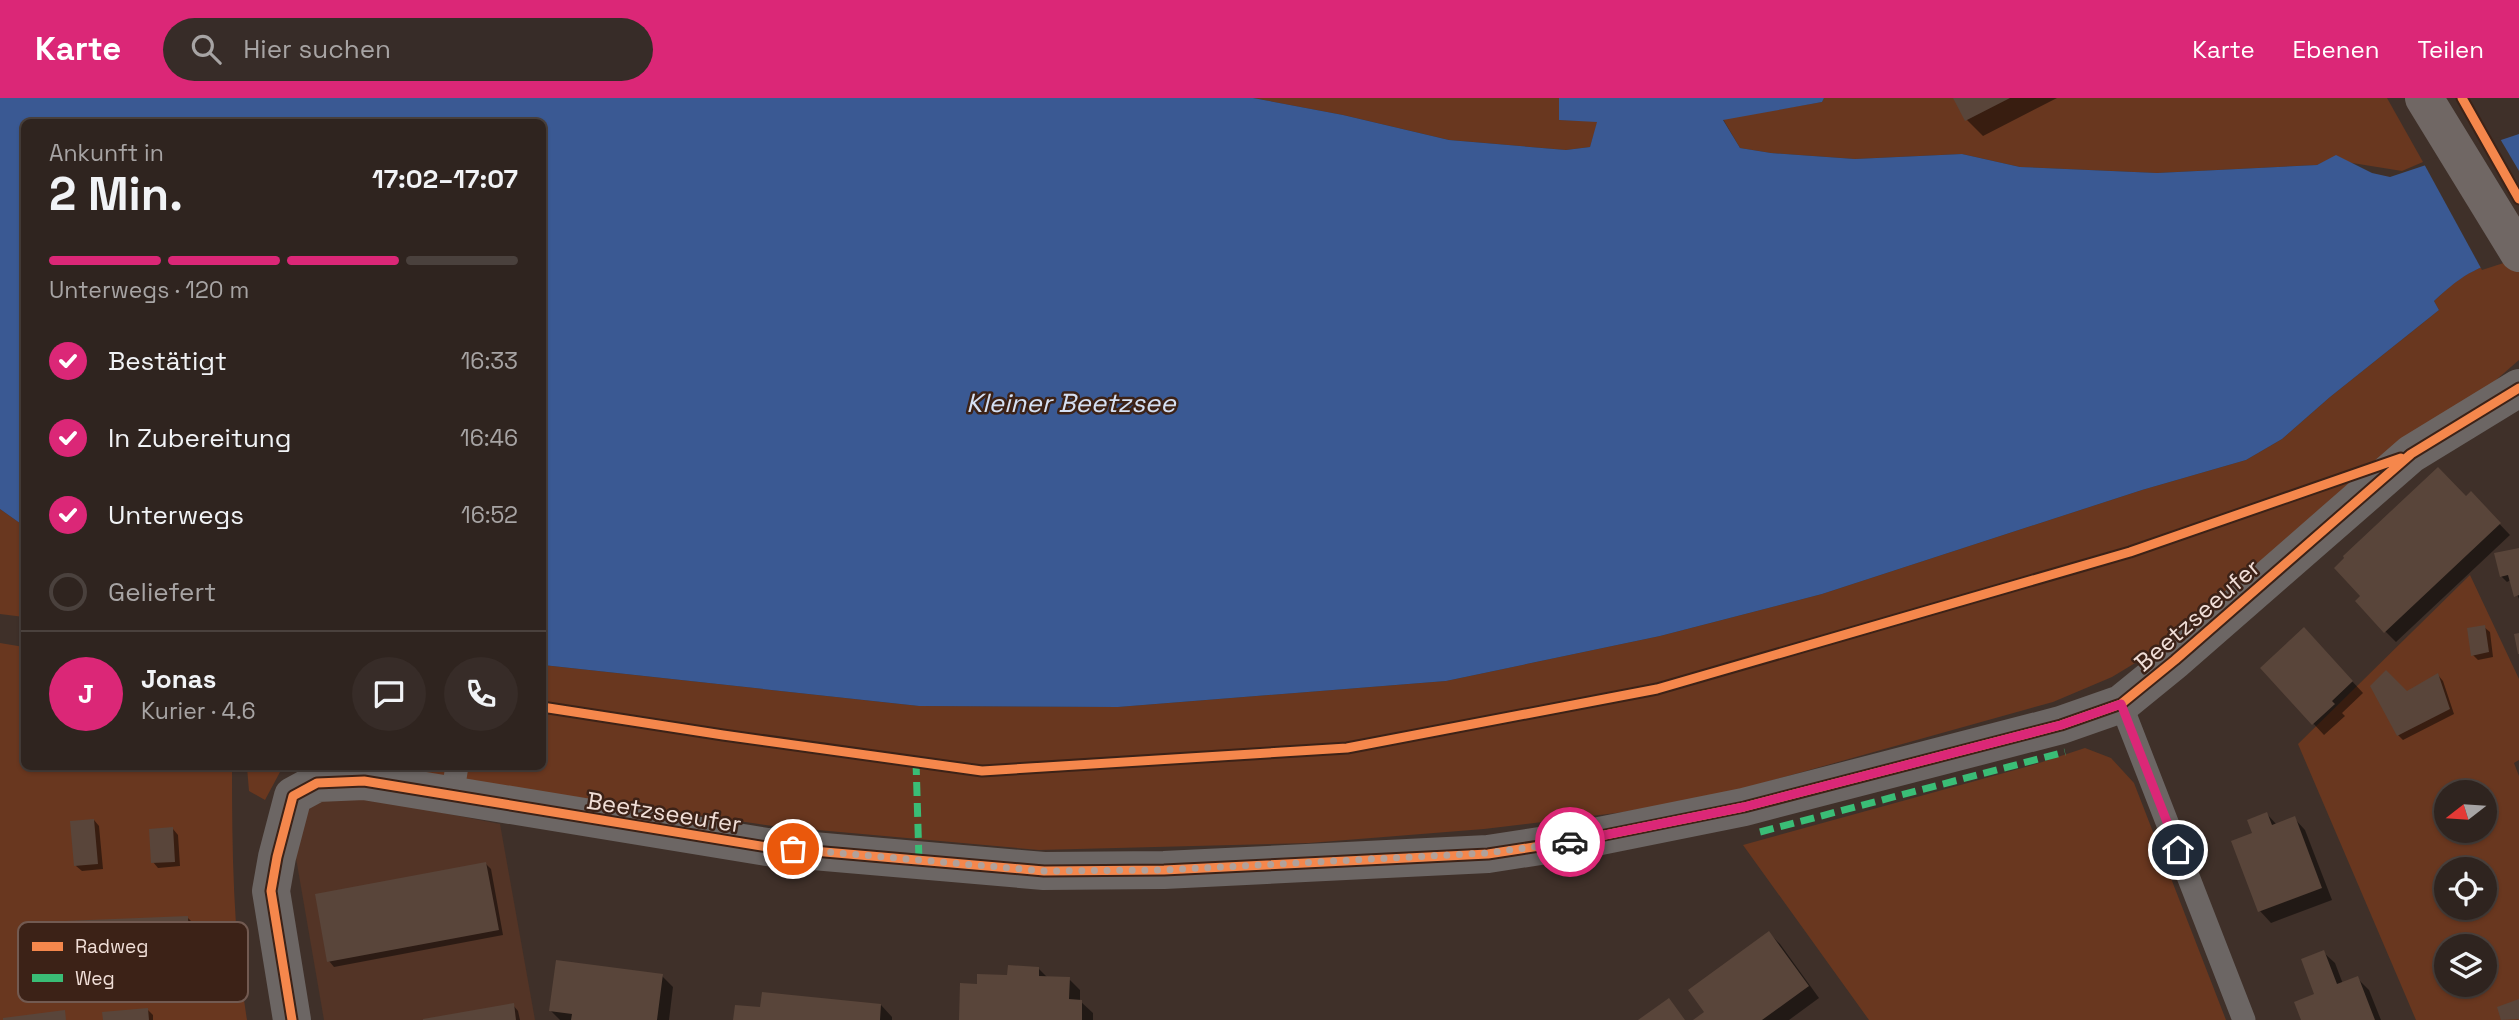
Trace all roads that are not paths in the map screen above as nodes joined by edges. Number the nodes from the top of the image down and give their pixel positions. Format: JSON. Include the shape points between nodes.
{"nodes":[{"id":1,"x":2424,"y":98,"type":"edge"},
{"id":2,"x":2519,"y":253,"type":"edge"},
{"id":3,"x":2519,"y":388,"type":"edge"},
{"id":4,"x":2121,"y":704,"type":"junction"},
{"id":5,"x":454,"y":782,"type":"edge"},
{"id":6,"x":292,"y":1020,"type":"edge"},
{"id":7,"x":2244,"y":1020,"type":"edge"}],
"edges":[{"from":1,"to":2,"type":"main road"},
{"from":3,"to":4,"type":"street","name":"Beetzseeufer","via":[[2411,454]]},
{"from":4,"to":5,"type":"street","name":"Beetzseeufer","via":[[2061,725],[1744,807],[1585,839],[1488,853],[1164,870],[1044,871],[767,847]]},
{"from":4,"to":7,"type":"lane"},
{"from":5,"to":6,"type":"street","name":"Beetzseeufer","via":[[317,783],[293,796],[271,891]]}]}
